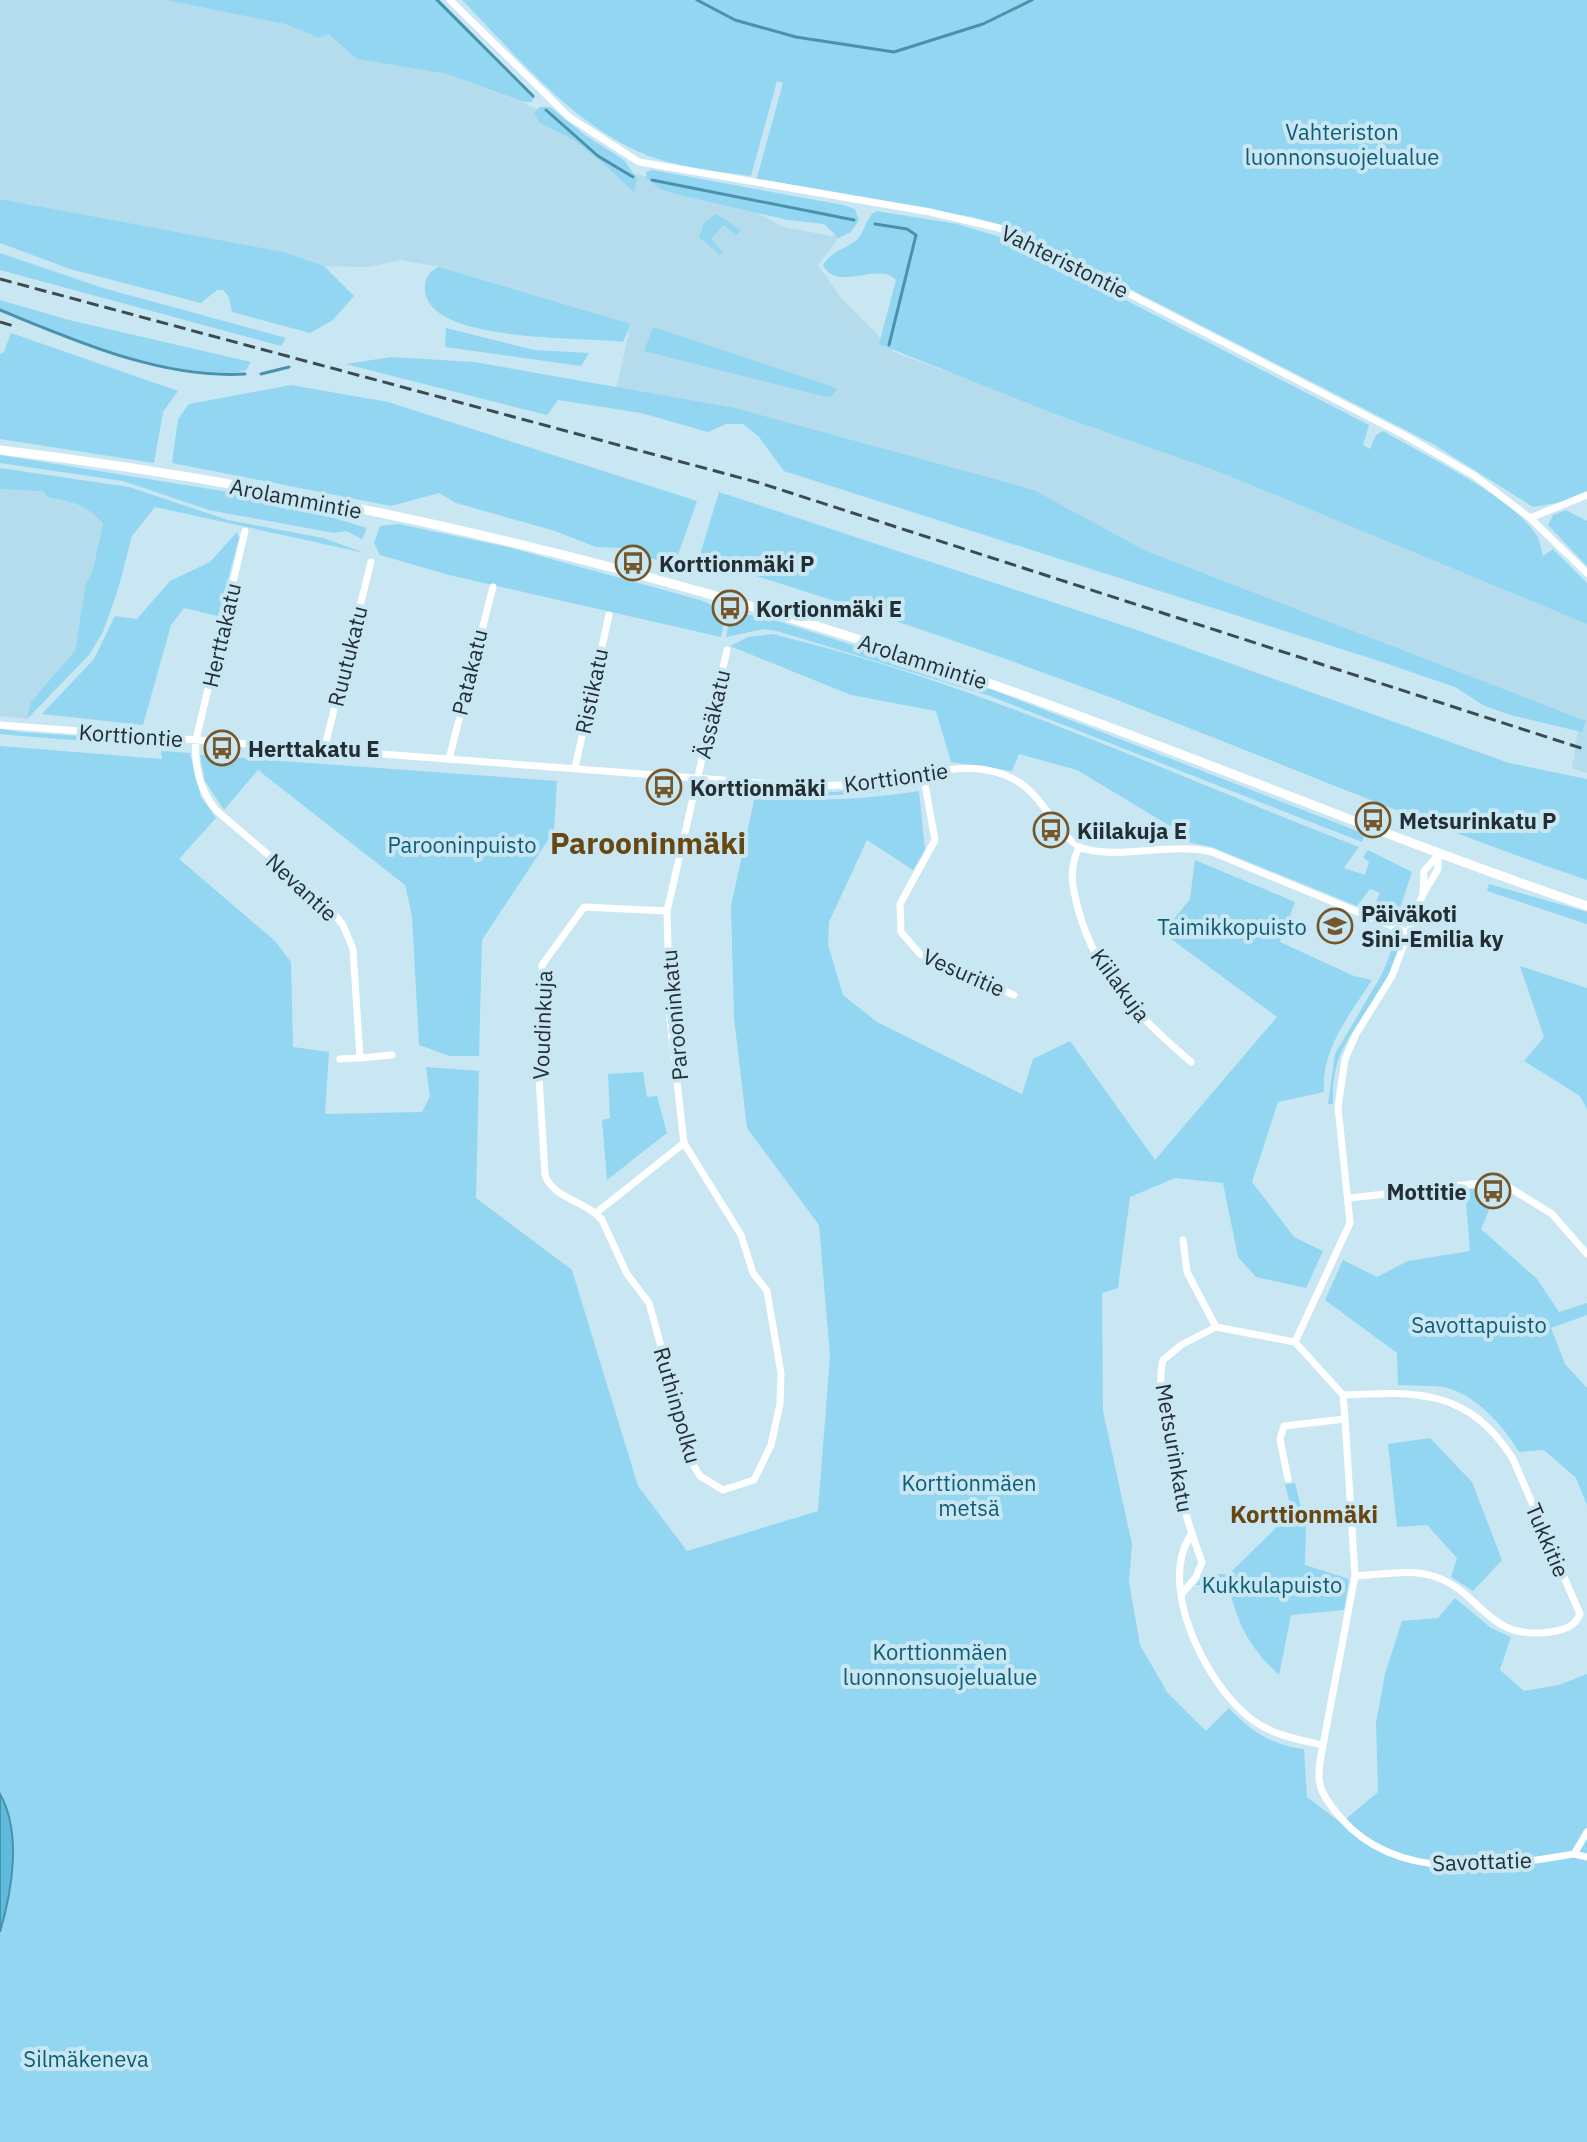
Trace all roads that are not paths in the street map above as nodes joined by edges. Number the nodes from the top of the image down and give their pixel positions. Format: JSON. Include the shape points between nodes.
{"nodes":[{"id":1,"x":450,"y":0,"type":"edge"},
{"id":2,"x":0,"y":450,"type":"edge"},
{"id":3,"x":1587,"y":495,"type":"edge"},
{"id":4,"x":1530,"y":518,"type":"junction"},
{"id":5,"x":245,"y":531,"type":"dead end"},
{"id":6,"x":371,"y":562,"type":"dead end"},
{"id":7,"x":1587,"y":573,"type":"edge"},
{"id":8,"x":493,"y":587,"type":"dead end"},
{"id":9,"x":609,"y":615,"type":"dead end"},
{"id":10,"x":727,"y":650,"type":"dead end"},
{"id":11,"x":0,"y":725,"type":"edge"},
{"id":12,"x":196,"y":740,"type":"junction"},
{"id":13,"x":324,"y":750,"type":"junction"},
{"id":14,"x":449,"y":759,"type":"junction"},
{"id":15,"x":575,"y":768,"type":"junction"},
{"id":16,"x":923,"y":773,"type":"junction"},
{"id":17,"x":697,"y":777,"type":"junction"},
{"id":18,"x":1079,"y":847,"type":"junction"},
{"id":19,"x":1438,"y":855,"type":"junction"},
{"id":20,"x":1587,"y":906,"type":"edge"},
{"id":21,"x":667,"y":911,"type":"junction"},
{"id":22,"x":1409,"y":933,"type":"junction"},
{"id":23,"x":1014,"y":995,"type":"dead end"},
{"id":24,"x":392,"y":1055,"type":"dead end"},
{"id":25,"x":360,"y":1058,"type":"junction"},
{"id":26,"x":340,"y":1059,"type":"dead end"},
{"id":27,"x":1191,"y":1062,"type":"dead end"},
{"id":28,"x":684,"y":1143,"type":"junction"},
{"id":29,"x":1350,"y":1198,"type":"junction"},
{"id":30,"x":596,"y":1213,"type":"junction"},
{"id":31,"x":1183,"y":1240,"type":"dead end"},
{"id":32,"x":1587,"y":1254,"type":"edge"},
{"id":33,"x":1216,"y":1327,"type":"junction"},
{"id":34,"x":1295,"y":1342,"type":"junction"},
{"id":35,"x":1343,"y":1395,"type":"junction"},
{"id":36,"x":1345,"y":1419,"type":"junction"},
{"id":37,"x":1288,"y":1479,"type":"dead end"},
{"id":38,"x":1191,"y":1535,"type":"junction"},
{"id":39,"x":1355,"y":1576,"type":"junction"},
{"id":40,"x":1181,"y":1595,"type":"junction"},
{"id":41,"x":1323,"y":1745,"type":"junction"},
{"id":42,"x":1587,"y":1832,"type":"edge"},
{"id":43,"x":1574,"y":1854,"type":"junction"},
{"id":44,"x":1587,"y":1857,"type":"edge"}],
"edges":[{"from":1,"to":4,"type":"street","name":"Vahteristontie","via":[[569,117],[639,162],[1003,229],[1404,435],[1475,476]]},
{"from":2,"to":19,"type":"street","name":"Arolammintie","via":[[317,502],[639,575],[993,685]]},
{"from":3,"to":4,"type":"street"},
{"from":4,"to":7,"type":"street","name":"Vahteristontie"},
{"from":5,"to":12,"type":"street","name":"Herttakatu"},
{"from":6,"to":13,"type":"street","name":"Ruutukatu"},
{"from":8,"to":14,"type":"street","name":"Patakatu"},
{"from":9,"to":15,"type":"street","name":"Ristikatu"},
{"from":10,"to":17,"type":"street","name":"Ässäkatu"},
{"from":11,"to":12,"type":"street","name":"Korttiontie"},
{"from":12,"to":13,"type":"street","name":"Korttiontie"},
{"from":12,"to":25,"type":"street","name":"Nevantie","via":[[198,775],[208,800],[327,905],[349,937]]},
{"from":13,"to":14,"type":"street","name":"Korttiontie"},
{"from":14,"to":15,"type":"street","name":"Korttiontie"},
{"from":15,"to":17,"type":"street","name":"Korttiontie"},
{"from":16,"to":17,"type":"street","name":"Korttiontie","via":[[834,785]]},
{"from":16,"to":18,"type":"street","name":"Korttiontie","via":[[967,768],[1007,776],[1042,800]]},
{"from":16,"to":23,"type":"street","name":"Vesuritie","via":[[935,840],[900,904],[901,932],[920,954]]},
{"from":17,"to":21,"type":"street","name":"Parooninkatu"},
{"from":18,"to":22,"type":"street","via":[[1212,852]]},
{"from":18,"to":27,"type":"street","name":"Kiilakuja","via":[[1070,878],[1095,954],[1123,997]]},
{"from":19,"to":20,"type":"street","name":"Arolammintie"},
{"from":19,"to":22,"type":"street","via":[[1438,869]]},
{"from":21,"to":28,"type":"street","name":"Parooninkatu","via":[[670,1020]]},
{"from":21,"to":30,"type":"street","name":"Voudinkuja","via":[[584,907],[542,965],[545,1034],[538,1061],[546,1179],[555,1190]]},
{"from":22,"to":29,"type":"street","via":[[1392,976],[1349,1046],[1342,1071],[1338,1107]]},
{"from":24,"to":25,"type":"street"},
{"from":25,"to":26,"type":"street"},
{"from":28,"to":30,"type":"street"},
{"from":28,"to":30,"type":"street","name":"Ruthinpolku","via":[[741,1235],[753,1273],[767,1291],[781,1373],[780,1404],[771,1445],[754,1480],[723,1490],[694,1466],[649,1303],[627,1274]]},
{"from":29,"to":32,"type":"street","via":[[1499,1181],[1552,1214]]},
{"from":29,"to":34,"type":"street","via":[[1346,1238]]},
{"from":31,"to":33,"type":"street","via":[[1187,1272]]},
{"from":33,"to":34,"type":"street"},
{"from":33,"to":38,"type":"street","name":"Metsurinkatu","via":[[1174,1350],[1161,1369],[1168,1432]]},
{"from":34,"to":35,"type":"street"},
{"from":35,"to":36,"type":"street"},
{"from":35,"to":39,"type":"street","name":"Tukkitie","via":[[1433,1395],[1497,1437],[1513,1459],[1580,1614],[1563,1630],[1531,1634],[1500,1625],[1434,1576]]},
{"from":36,"to":37,"type":"street","via":[[1284,1426],[1280,1439]]},
{"from":36,"to":39,"type":"street"},
{"from":38,"to":40,"type":"street","name":"Metsurinkatu","via":[[1183,1556]]},
{"from":38,"to":40,"type":"street","name":"Metsurinkatu","via":[[1202,1562]]},
{"from":39,"to":41,"type":"street"},
{"from":40,"to":41,"type":"street","name":"Metsurinkatu","via":[[1200,1652],[1243,1712],[1288,1739]]},
{"from":41,"to":43,"type":"street","name":"Savottatie","via":[[1317,1779],[1324,1799],[1375,1850],[1429,1865]]},
{"from":42,"to":43,"type":"street"},
{"from":43,"to":44,"type":"street","name":"Savottatie"}]}
